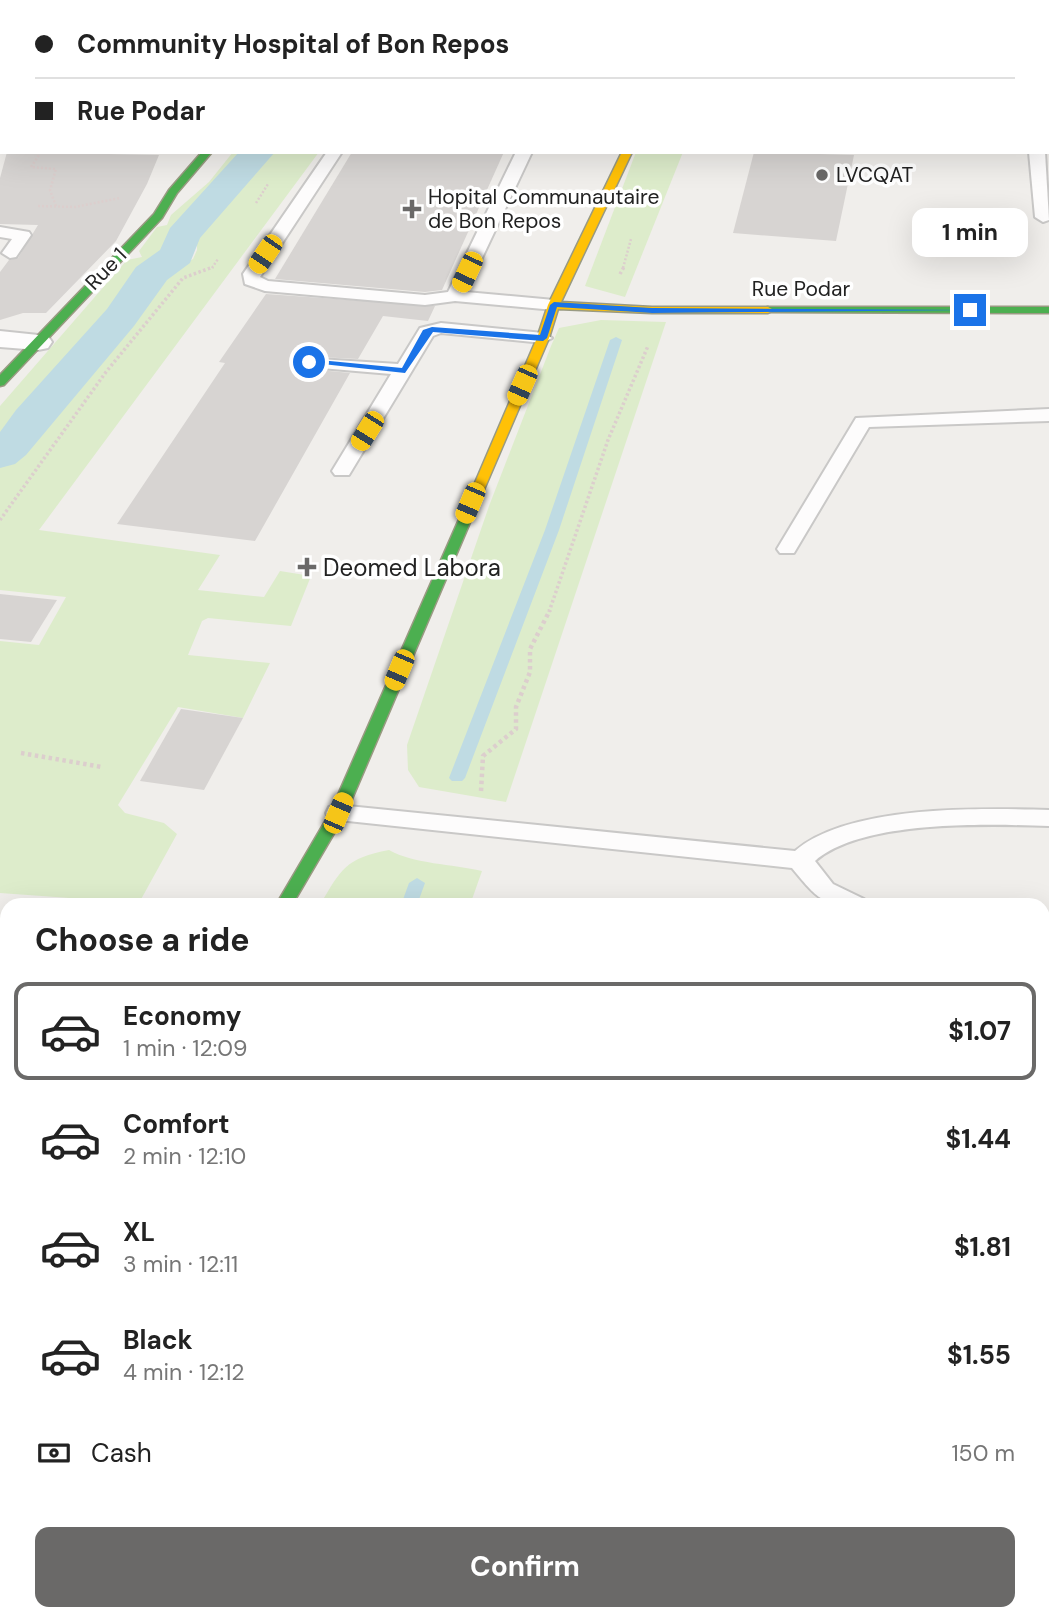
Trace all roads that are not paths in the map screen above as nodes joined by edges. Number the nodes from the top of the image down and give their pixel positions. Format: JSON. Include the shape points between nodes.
{"nodes":[{"id":1,"x":205,"y":154,"type":"edge"},
{"id":2,"x":334,"y":154,"type":"edge"},
{"id":3,"x":523,"y":154,"type":"edge"},
{"id":4,"x":626,"y":154,"type":"edge"},
{"id":5,"x":1037,"y":154,"type":"edge"},
{"id":6,"x":1043,"y":217,"type":"dead end"},
{"id":7,"x":5,"y":232,"type":"edge"},
{"id":8,"x":10,"y":253,"type":"dead end"},
{"id":9,"x":455,"y":296,"type":"junction"},
{"id":10,"x":554,"y":305,"type":"junction"},
{"id":11,"x":1049,"y":310,"type":"edge"},
{"id":12,"x":543,"y":338,"type":"junction"},
{"id":13,"x":0,"y":339,"type":"edge"},
{"id":14,"x":38,"y":342,"type":"junction"},
{"id":15,"x":309,"y":362,"type":"dead end"},
{"id":16,"x":405,"y":370,"type":"junction"},
{"id":17,"x":0,"y":382,"type":"edge"},
{"id":18,"x":1049,"y":415,"type":"edge"},
{"id":19,"x":342,"y":471,"type":"dead end"},
{"id":20,"x":787,"y":549,"type":"dead end"},
{"id":21,"x":338,"y":813,"type":"junction"},
{"id":22,"x":1049,"y":818,"type":"edge"},
{"id":23,"x":800,"y":860,"type":"junction"},
{"id":24,"x":288,"y":898,"type":"edge"},
{"id":25,"x":841,"y":898,"type":"edge"}],
"edges":[{"from":1,"to":14,"type":"main road","name":"Rue 1","via":[[158,216]]},
{"from":2,"to":9,"type":"lane","via":[[251,280],[265,286],[425,300]]},
{"from":3,"to":9,"type":"lane"},
{"from":4,"to":10,"type":"main road"},
{"from":5,"to":6,"type":"lane"},
{"from":7,"to":8,"type":"lane","via":[[23,235]]},
{"from":9,"to":10,"type":"lane"},
{"from":10,"to":11,"type":"main road","name":"Rue Podar","via":[[652,310]]},
{"from":10,"to":12,"type":"main road"},
{"from":12,"to":16,"type":"lane","via":[[432,329]]},
{"from":12,"to":21,"type":"main road"},
{"from":13,"to":14,"type":"street"},
{"from":14,"to":17,"type":"main road","name":"Rue 1"},
{"from":15,"to":16,"type":"lane"},
{"from":16,"to":19,"type":"lane"},
{"from":18,"to":20,"type":"lane","via":[[863,422]]},
{"from":21,"to":23,"type":"lane"},
{"from":21,"to":24,"type":"main road"},
{"from":22,"to":23,"type":"lane","via":[[986,817],[882,825],[821,842]]},
{"from":23,"to":25,"type":"lane","via":[[824,890]]}]}
